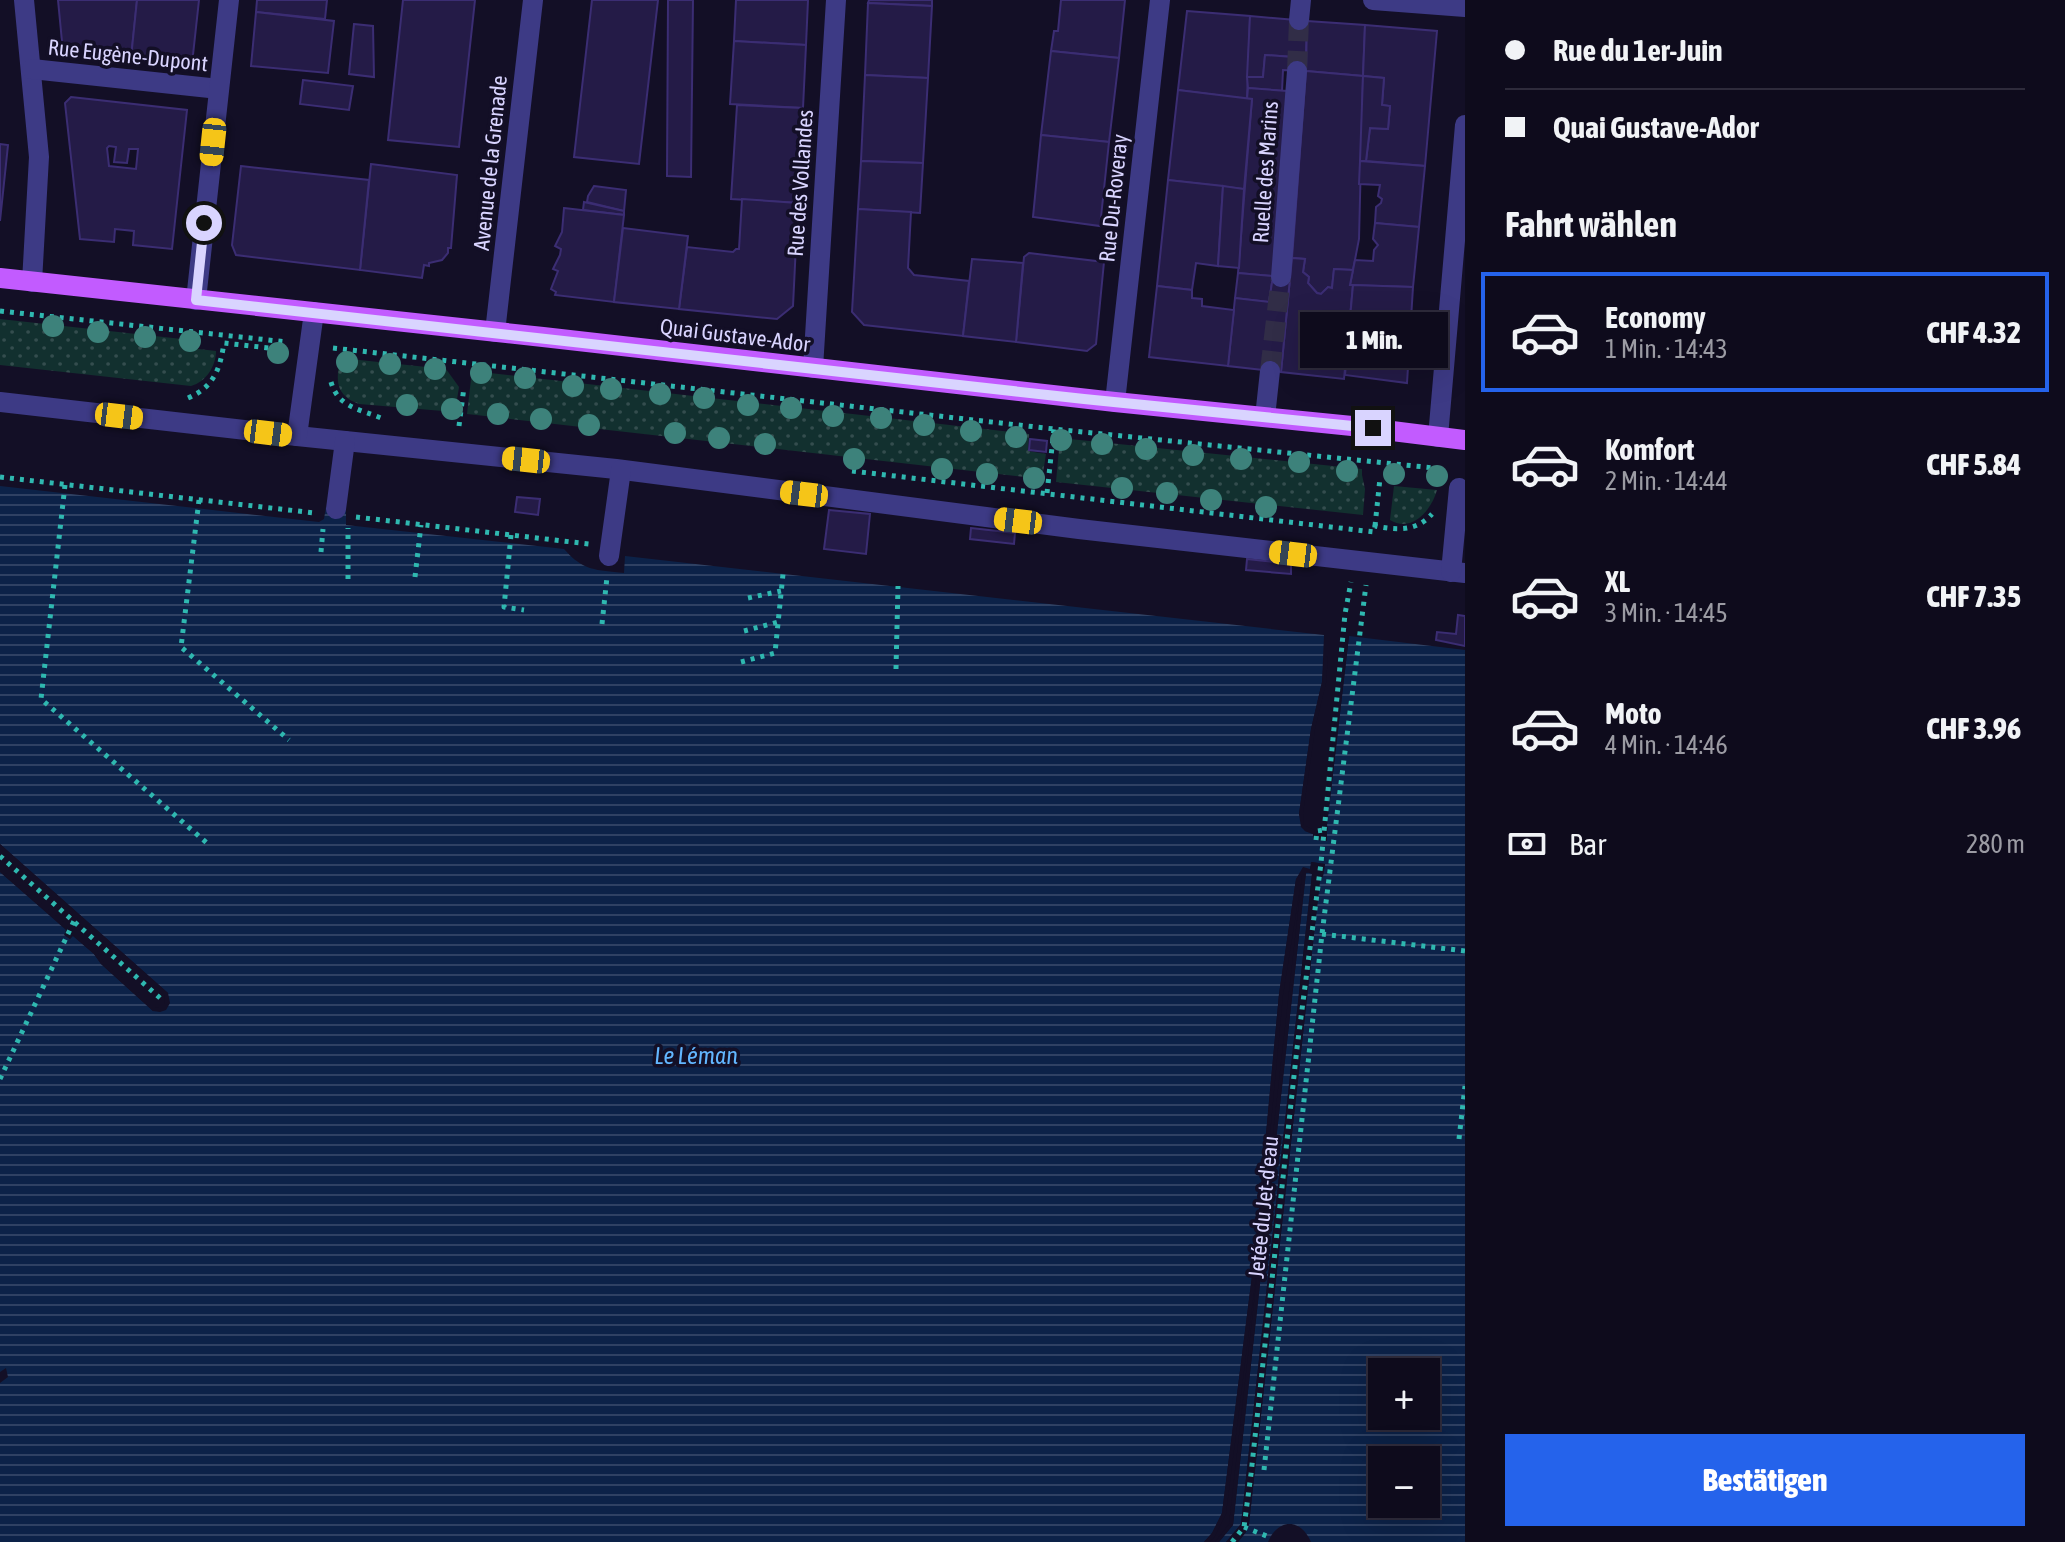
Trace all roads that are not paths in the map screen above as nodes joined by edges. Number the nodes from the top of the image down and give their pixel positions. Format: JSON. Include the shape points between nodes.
{"nodes":[{"id":1,"x":24,"y":0,"type":"edge"},
{"id":2,"x":229,"y":0,"type":"edge"},
{"id":3,"x":533,"y":0,"type":"edge"},
{"id":4,"x":836,"y":0,"type":"edge"},
{"id":5,"x":1160,"y":0,"type":"edge"},
{"id":6,"x":1373,"y":0,"type":"edge"},
{"id":7,"x":1465,"y":7,"type":"edge"},
{"id":8,"x":32,"y":69,"type":"junction"},
{"id":9,"x":1297,"y":71,"type":"tunnel mouth"},
{"id":10,"x":219,"y":89,"type":"junction"},
{"id":11,"x":1465,"y":125,"type":"edge"},
{"id":12,"x":1281,"y":277,"type":"tunnel mouth"},
{"id":13,"x":0,"y":278,"type":"edge"},
{"id":14,"x":32,"y":282,"type":"junction"},
{"id":15,"x":196,"y":300,"type":"junction"},
{"id":16,"x":314,"y":312,"type":"junction"},
{"id":17,"x":495,"y":332,"type":"junction"},
{"id":18,"x":813,"y":368,"type":"junction"},
{"id":19,"x":1270,"y":371,"type":"tunnel mouth"},
{"id":20,"x":0,"y":402,"type":"edge"},
{"id":21,"x":1115,"y":402,"type":"junction"},
{"id":22,"x":1265,"y":417,"type":"junction"},
{"id":23,"x":297,"y":436,"type":"junction"},
{"id":24,"x":1438,"y":437,"type":"junction"},
{"id":25,"x":1465,"y":440,"type":"edge"},
{"id":26,"x":345,"y":441,"type":"junction"},
{"id":27,"x":621,"y":470,"type":"junction"},
{"id":28,"x":1458,"y":479,"type":"road end"},
{"id":29,"x":327,"y":514,"type":"road end"},
{"id":30,"x":610,"y":551,"type":"road end"},
{"id":31,"x":1458,"y":573,"type":"edge"}],
"edges":[{"from":1,"to":8,"type":"street"},
{"from":2,"to":10,"type":"street"},
{"from":3,"to":17,"type":"street","name":"Avenue de la Grenade"},
{"from":4,"to":18,"type":"street","name":"Rue des Vollandes"},
{"from":5,"to":21,"type":"street","name":"Rue Du-Roveray"},
{"from":6,"to":7,"type":"street"},
{"from":8,"to":10,"type":"street","name":"Rue Eugène-Dupont"},
{"from":8,"to":14,"type":"street","via":[[39,157]]},
{"from":9,"to":12,"type":"street","name":"Ruelle des Marins"},
{"from":10,"to":15,"type":"street"},
{"from":11,"to":24,"type":"street"},
{"from":13,"to":14,"type":"main road","name":"Quai Gustave-Ador"},
{"from":14,"to":15,"type":"main road","name":"Quai Gustave-Ador"},
{"from":15,"to":16,"type":"main road","name":"Quai Gustave-Ador"},
{"from":16,"to":17,"type":"main road","name":"Quai Gustave-Ador"},
{"from":16,"to":23,"type":"street"},
{"from":17,"to":18,"type":"main road","name":"Quai Gustave-Ador"},
{"from":18,"to":21,"type":"main road","name":"Quai Gustave-Ador"},
{"from":19,"to":22,"type":"street"},
{"from":20,"to":23,"type":"street"},
{"from":21,"to":22,"type":"main road","name":"Quai Gustave-Ador"},
{"from":22,"to":24,"type":"main road","name":"Quai Gustave-Ador"},
{"from":23,"to":26,"type":"street"},
{"from":24,"to":25,"type":"main road","name":"Quai Gustave-Ador"},
{"from":26,"to":27,"type":"street"},
{"from":26,"to":29,"type":"street"},
{"from":27,"to":30,"type":"street"},
{"from":27,"to":31,"type":"street"},
{"from":28,"to":31,"type":"street"}]}
